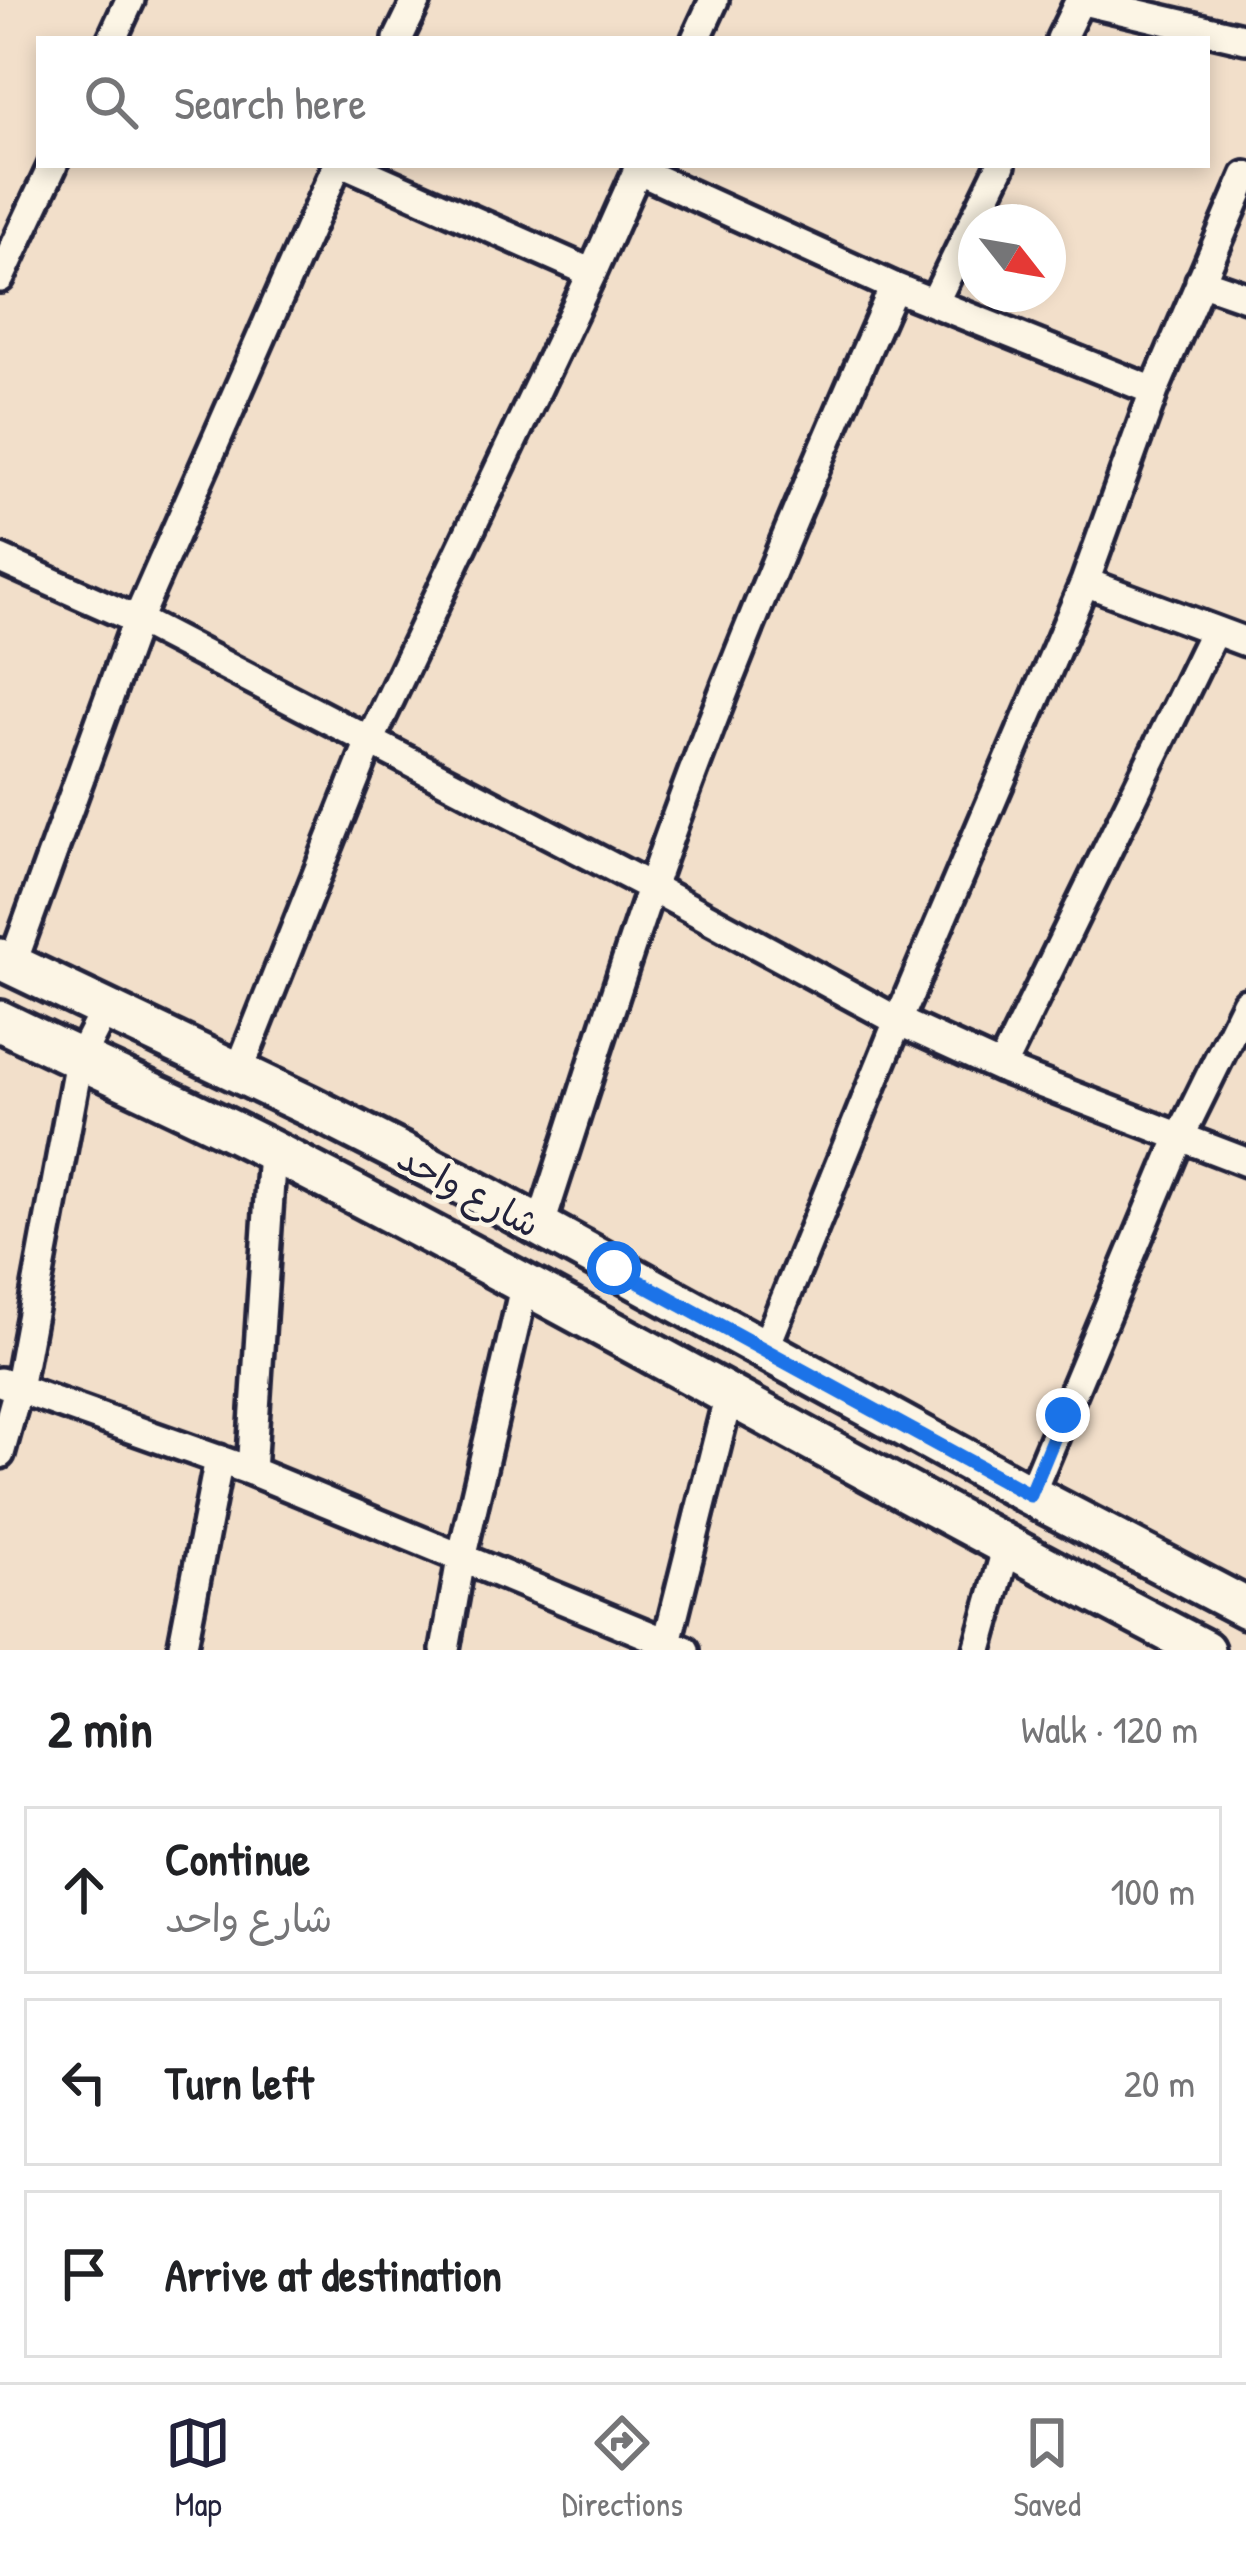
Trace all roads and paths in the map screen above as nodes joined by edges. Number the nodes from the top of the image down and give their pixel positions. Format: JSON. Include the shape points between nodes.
{"nodes":[{"id":1,"x":130,"y":0,"type":"edge"},
{"id":2,"x":417,"y":0,"type":"edge"},
{"id":3,"x":714,"y":0,"type":"edge"},
{"id":4,"x":1080,"y":0,"type":"edge"},
{"id":5,"x":113,"y":36,"type":"edge"},
{"id":6,"x":399,"y":36,"type":"edge"},
{"id":7,"x":697,"y":36,"type":"edge"},
{"id":8,"x":1062,"y":36,"type":"edge"},
{"id":9,"x":1246,"y":39,"type":"edge"},
{"id":10,"x":51,"y":168,"type":"edge"},
{"id":11,"x":336,"y":168,"type":"edge"},
{"id":12,"x":355,"y":168,"type":"edge"},
{"id":13,"x":639,"y":168,"type":"edge"},
{"id":14,"x":999,"y":168,"type":"edge"},
{"id":15,"x":1246,"y":176,"type":"edge"},
{"id":16,"x":4,"y":262,"type":"edge"},
{"id":17,"x":592,"y":273,"type":"junction"},
{"id":18,"x":1200,"y":281,"type":"junction"},
{"id":19,"x":894,"y":287,"type":"junction"},
{"id":20,"x":1246,"y":298,"type":"edge"},
{"id":21,"x":934,"y":303,"type":"junction"},
{"id":22,"x":1154,"y":391,"type":"junction"},
{"id":23,"x":0,"y":560,"type":"edge"},
{"id":24,"x":1085,"y":582,"type":"junction"},
{"id":25,"x":136,"y":620,"type":"junction"},
{"id":26,"x":1214,"y":631,"type":"junction"},
{"id":27,"x":1246,"y":642,"type":"edge"},
{"id":28,"x":370,"y":741,"type":"junction"},
{"id":29,"x":651,"y":887,"type":"junction"},
{"id":30,"x":6,"y":962,"type":"edge"},
{"id":31,"x":1246,"y":1003,"type":"edge"},
{"id":32,"x":105,"y":1009,"type":"junction"},
{"id":33,"x":0,"y":1021,"type":"edge"},
{"id":34,"x":898,"y":1021,"type":"junction"},
{"id":35,"x":79,"y":1060,"type":"junction"},
{"id":36,"x":1001,"y":1068,"type":"junction"},
{"id":37,"x":238,"y":1072,"type":"junction"},
{"id":38,"x":1180,"y":1137,"type":"junction"},
{"id":39,"x":272,"y":1151,"type":"junction"},
{"id":40,"x":1246,"y":1162,"type":"edge"},
{"id":41,"x":540,"y":1226,"type":"junction"},
{"id":42,"x":525,"y":1283,"type":"junction"},
{"id":43,"x":764,"y":1351,"type":"junction"},
{"id":44,"x":9,"y":1385,"type":"edge"},
{"id":45,"x":729,"y":1395,"type":"junction"},
{"id":46,"x":0,"y":1454,"type":"edge"},
{"id":47,"x":219,"y":1459,"type":"junction"},
{"id":48,"x":250,"y":1471,"type":"junction"},
{"id":49,"x":1030,"y":1495,"type":"junction"},
{"id":50,"x":1007,"y":1546,"type":"junction"},
{"id":51,"x":461,"y":1558,"type":"junction"},
{"id":52,"x":1153,"y":1559,"type":"junction"},
{"id":53,"x":1120,"y":1606,"type":"junction"},
{"id":54,"x":1246,"y":1608,"type":"edge"},
{"id":55,"x":672,"y":1648,"type":"edge"},
{"id":56,"x":182,"y":1650,"type":"edge"},
{"id":57,"x":445,"y":1650,"type":"edge"},
{"id":58,"x":978,"y":1650,"type":"edge"},
{"id":59,"x":1204,"y":1650,"type":"edge"}],
"edges":[{"from":1,"to":5,"type":"street"},
{"from":2,"to":6,"type":"street"},
{"from":3,"to":7,"type":"street"},
{"from":4,"to":8,"type":"street"},
{"from":4,"to":9,"type":"street"},
{"from":10,"to":16,"type":"street"},
{"from":11,"to":25,"type":"street"},
{"from":12,"to":17,"type":"street"},
{"from":13,"to":17,"type":"street"},
{"from":13,"to":19,"type":"street"},
{"from":14,"to":21,"type":"street"},
{"from":15,"to":18,"type":"street"},
{"from":17,"to":28,"type":"street"},
{"from":18,"to":20,"type":"street"},
{"from":18,"to":22,"type":"street"},
{"from":19,"to":21,"type":"street"},
{"from":19,"to":29,"type":"street","via":[[797,507]]},
{"from":21,"to":22,"type":"street"},
{"from":22,"to":24,"type":"street"},
{"from":23,"to":25,"type":"street"},
{"from":24,"to":26,"type":"street"},
{"from":24,"to":34,"type":"street"},
{"from":25,"to":28,"type":"street"},
{"from":25,"to":30,"type":"street"},
{"from":26,"to":27,"type":"street"},
{"from":26,"to":36,"type":"street"},
{"from":28,"to":29,"type":"street"},
{"from":28,"to":37,"type":"street"},
{"from":29,"to":34,"type":"street"},
{"from":29,"to":41,"type":"street"},
{"from":30,"to":32,"type":"street","name":"شارع واحد"},
{"from":31,"to":38,"type":"street"},
{"from":32,"to":35,"type":"street"},
{"from":32,"to":37,"type":"street","name":"شارع واحد"},
{"from":33,"to":35,"type":"street","name":"شارع واحد"},
{"from":34,"to":36,"type":"street"},
{"from":34,"to":43,"type":"street"},
{"from":35,"to":39,"type":"street","name":"شارع واحد"},
{"from":35,"to":44,"type":"street"},
{"from":36,"to":38,"type":"street"},
{"from":37,"to":41,"type":"street","name":"شارع واحد"},
{"from":38,"to":40,"type":"street"},
{"from":38,"to":49,"type":"street"},
{"from":39,"to":42,"type":"street","name":"شارع واحد"},
{"from":39,"to":48,"type":"street"},
{"from":41,"to":43,"type":"street","name":"شارع واحد"},
{"from":42,"to":45,"type":"street","name":"شارع واحد"},
{"from":42,"to":51,"type":"street"},
{"from":43,"to":49,"type":"street","name":"شارع واحد"},
{"from":44,"to":46,"type":"street"},
{"from":44,"to":47,"type":"street"},
{"from":45,"to":50,"type":"street","name":"شارع واحد"},
{"from":45,"to":55,"type":"street"},
{"from":47,"to":48,"type":"street"},
{"from":47,"to":56,"type":"street"},
{"from":48,"to":51,"type":"street"},
{"from":49,"to":52,"type":"street","name":"شارع واحد"},
{"from":50,"to":53,"type":"street","name":"شارع واحد"},
{"from":50,"to":58,"type":"street"},
{"from":51,"to":55,"type":"street"},
{"from":51,"to":57,"type":"street"},
{"from":52,"to":53,"type":"street"},
{"from":52,"to":54,"type":"street","name":"شارع واحد"},
{"from":53,"to":59,"type":"street","name":"شارع واحد"}]}
